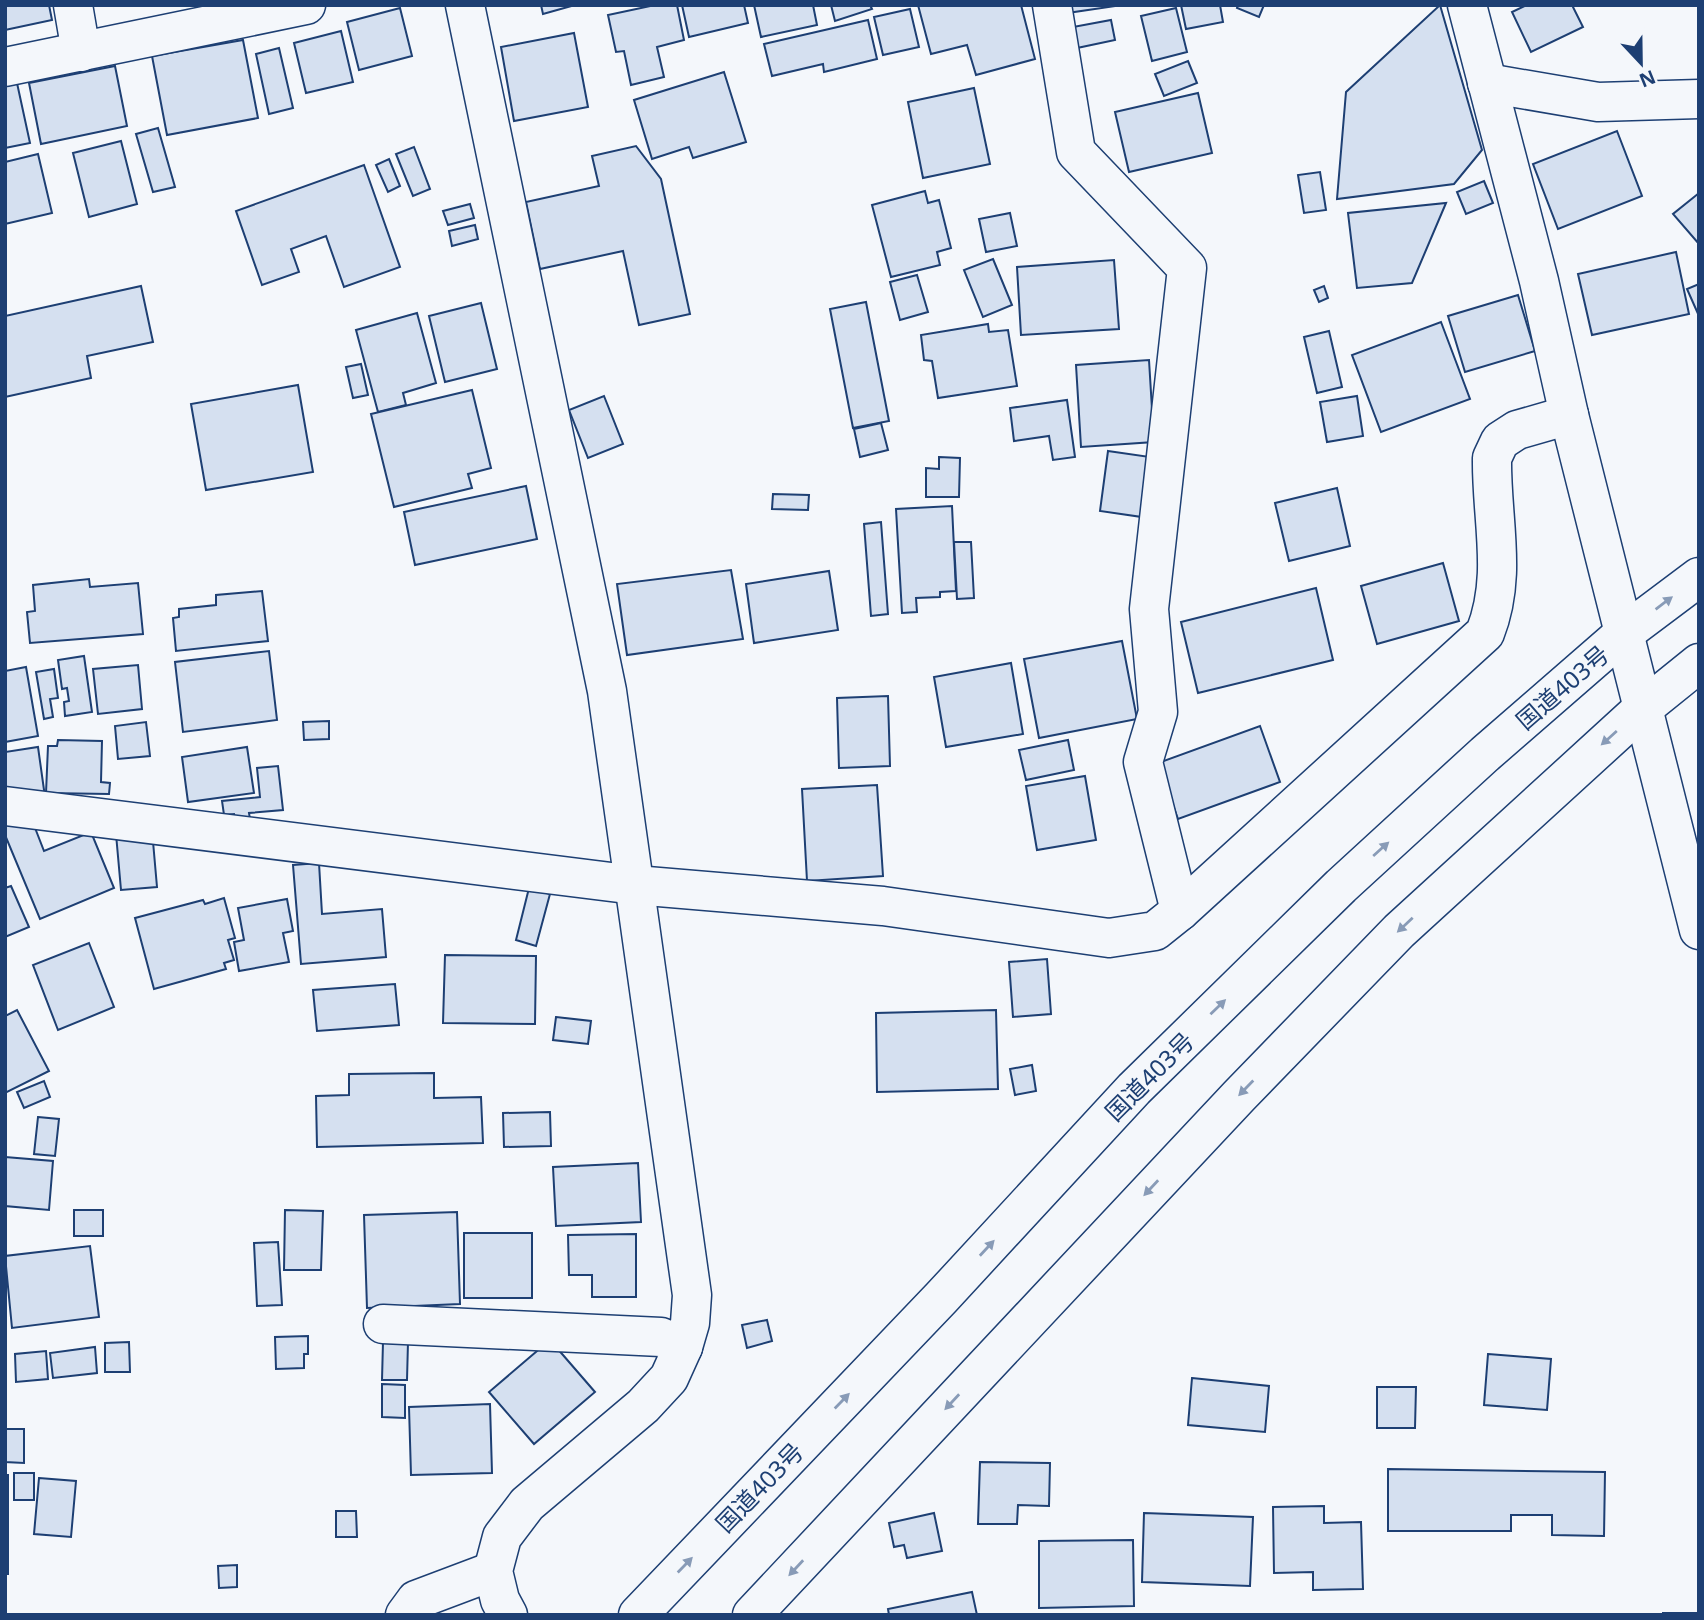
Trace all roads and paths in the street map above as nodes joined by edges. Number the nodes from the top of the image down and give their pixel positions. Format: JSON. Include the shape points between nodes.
{"nodes":[{"id":1,"x":72,"y":5,"type":"edge"},
{"id":2,"x":306,"y":5,"type":"edge"},
{"id":3,"x":465,"y":5,"type":"edge"},
{"id":4,"x":1052,"y":5,"type":"edge"},
{"id":5,"x":1467,"y":5,"type":"edge"},
{"id":6,"x":81,"y":52,"type":"junction"},
{"id":7,"x":5,"y":67,"type":"edge"},
{"id":8,"x":1487,"y":83,"type":"junction"},
{"id":9,"x":1699,"y":99,"type":"edge"},
{"id":10,"x":1569,"y":415,"type":"junction"},
{"id":11,"x":1699,"y":576,"type":"edge"},
{"id":12,"x":1623,"y":634,"type":"junction"},
{"id":13,"x":1699,"y":663,"type":"edge"},
{"id":14,"x":1642,"y":709,"type":"junction"},
{"id":15,"x":5,"y":806,"type":"edge"},
{"id":16,"x":635,"y":885,"type":"junction"},
{"id":17,"x":1180,"y":911,"type":"junction"},
{"id":18,"x":1699,"y":930,"type":"edge"},
{"id":19,"x":383,"y":1324,"type":"dead end"},
{"id":20,"x":683,"y":1348,"type":"junction"},
{"id":21,"x":493,"y":1572,"type":"junction"},
{"id":22,"x":405,"y":1615,"type":"edge"},
{"id":23,"x":508,"y":1615,"type":"edge"},
{"id":24,"x":638,"y":1615,"type":"edge"},
{"id":25,"x":752,"y":1615,"type":"edge"}],
"edges":[{"from":1,"to":6,"type":"main road"},
{"from":2,"to":6,"type":"main road"},
{"from":3,"to":16,"type":"main road","via":[[607,691]]},
{"from":4,"to":17,"type":"main road","via":[[1076,152],[1187,268],[1149,609],[1158,712],[1143,762]]},
{"from":5,"to":8,"type":"main road"},
{"from":6,"to":7,"type":"main road"},
{"from":8,"to":9,"type":"main road","via":[[1598,102]]},
{"from":8,"to":10,"type":"main road"},
{"from":10,"to":12,"type":"main road"},
{"from":10,"to":17,"type":"main road","via":[[1517,430],[1500,441],[1492,458],[1499,582],[1485,633]]},
{"from":12,"to":11,"type":"main road","name":"国道403号","one_way":true},
{"from":12,"to":14,"type":"main road"},
{"from":24,"to":12,"type":"main road","name":"国道403号","one_way":true,"via":[[1134,1089],[1341,886]]},
{"from":13,"to":14,"type":"main road"},
{"from":14,"to":18,"type":"main road"},
{"from":14,"to":25,"type":"main road","one_way":true,"via":[[1399,930]]},
{"from":15,"to":16,"type":"main road"},
{"from":16,"to":17,"type":"main road","via":[[883,906],[1109,938],[1155,930]]},
{"from":16,"to":20,"type":"main road","via":[[692,1295]]},
{"from":19,"to":20,"type":"main road","via":[[661,1338]]},
{"from":20,"to":21,"type":"main road","via":[[669,1378],[643,1406],[527,1504],[502,1537]]},
{"from":21,"to":22,"type":"main road","via":[[416,1600]]},
{"from":21,"to":23,"type":"main road"}]}
